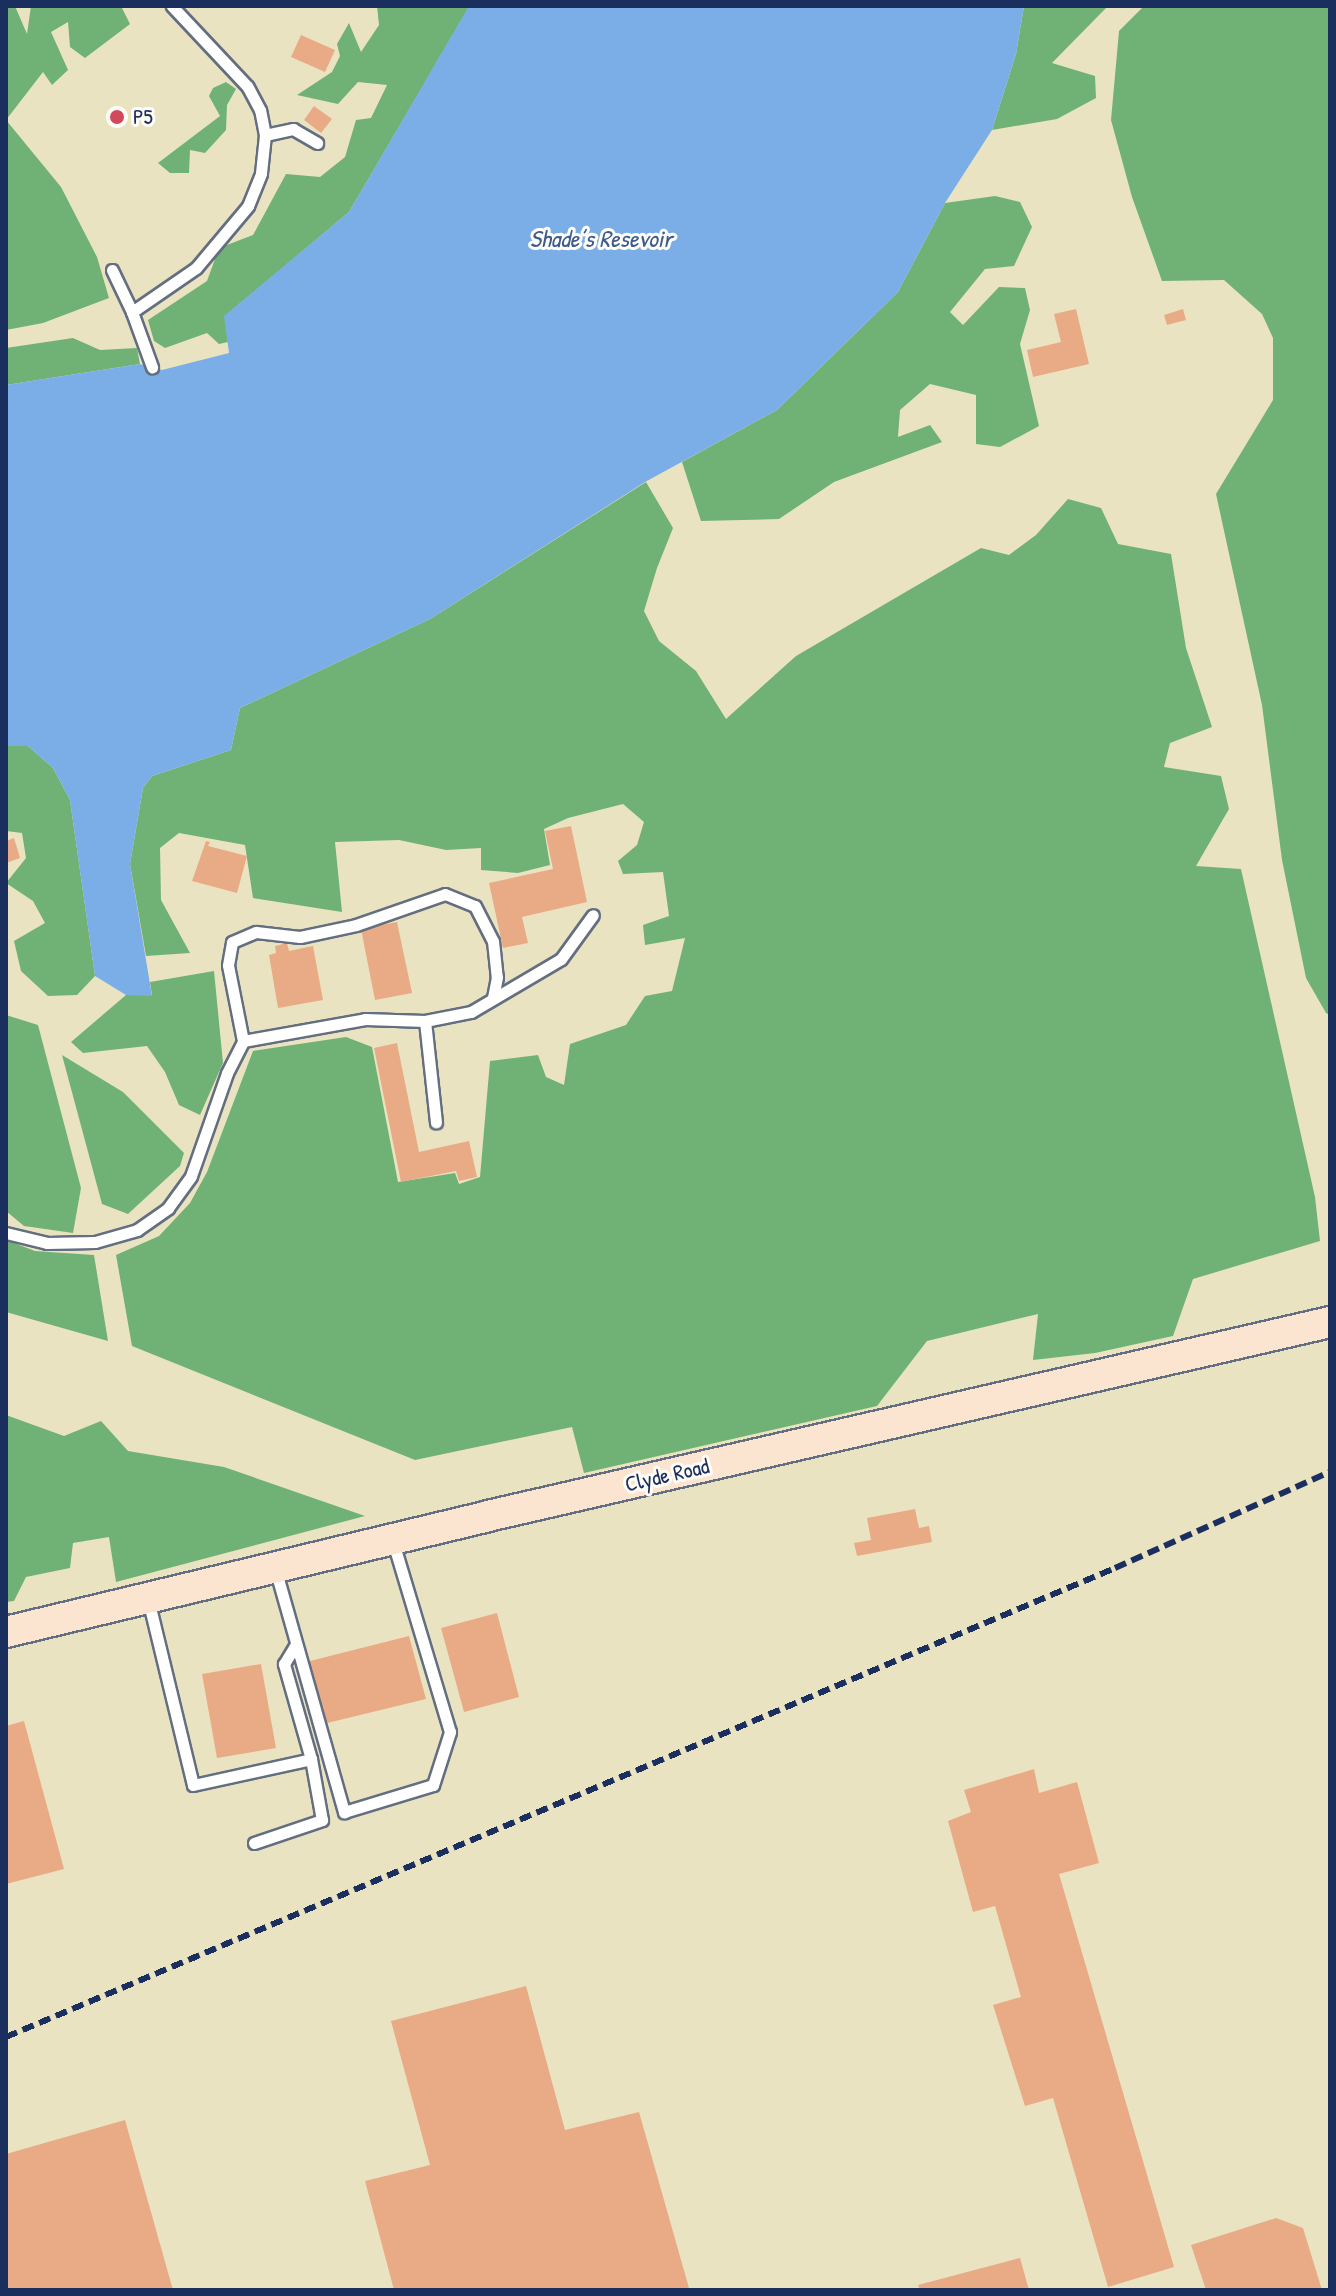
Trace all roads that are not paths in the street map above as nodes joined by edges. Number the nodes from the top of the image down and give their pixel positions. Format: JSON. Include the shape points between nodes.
{"nodes":[{"id":1,"x":172,"y":6,"type":"edge"},
{"id":2,"x":265,"y":135,"type":"junction"},
{"id":3,"x":317,"y":143,"type":"dead end"},
{"id":4,"x":112,"y":270,"type":"dead end"},
{"id":5,"x":132,"y":312,"type":"junction"},
{"id":6,"x":152,"y":367,"type":"dead end"},
{"id":7,"x":593,"y":915,"type":"dead end"},
{"id":8,"x":493,"y":998,"type":"junction"},
{"id":9,"x":425,"y":1021,"type":"junction"},
{"id":10,"x":243,"y":1041,"type":"junction"},
{"id":11,"x":436,"y":1122,"type":"dead end"},
{"id":12,"x":6,"y":1233,"type":"edge"},
{"id":13,"x":1330,"y":1322,"type":"edge"},
{"id":14,"x":392,"y":1539,"type":"junction"},
{"id":15,"x":275,"y":1566,"type":"junction"},
{"id":16,"x":148,"y":1598,"type":"junction"},
{"id":17,"x":6,"y":1632,"type":"edge"},
{"id":18,"x":295,"y":1646,"type":"junction"},
{"id":19,"x":311,"y":1759,"type":"junction"},
{"id":20,"x":254,"y":1843,"type":"dead end"}],
"edges":[{"from":1,"to":2,"type":"lane","via":[[247,86]]},
{"from":2,"to":3,"type":"lane","via":[[293,129]]},
{"from":2,"to":5,"type":"lane","via":[[261,173],[248,206],[196,268]]},
{"from":4,"to":5,"type":"lane"},
{"from":5,"to":6,"type":"lane"},
{"from":7,"to":8,"type":"lane","via":[[561,959]]},
{"from":8,"to":9,"type":"lane","via":[[471,1012]]},
{"from":8,"to":10,"type":"lane","via":[[493,941],[475,906],[445,894],[356,925],[300,937],[256,932],[232,942],[228,965]]},
{"from":9,"to":10,"type":"lane","via":[[365,1019]]},
{"from":9,"to":11,"type":"lane"},
{"from":10,"to":12,"type":"lane","via":[[191,1176],[168,1208],[137,1230],[95,1242],[47,1243]]},
{"from":13,"to":14,"type":"main road","name":"Clyde Road"},
{"from":14,"to":15,"type":"main road","name":"Clyde Road"},
{"from":14,"to":18,"type":"lane","via":[[450,1732],[433,1785],[344,1812]]},
{"from":15,"to":16,"type":"main road","name":"Clyde Road"},
{"from":15,"to":18,"type":"lane"},
{"from":16,"to":17,"type":"main road","name":"Clyde Road"},
{"from":16,"to":19,"type":"lane","via":[[193,1785]]},
{"from":18,"to":19,"type":"lane","via":[[284,1664]]},
{"from":19,"to":20,"type":"lane","via":[[322,1820]]}]}
